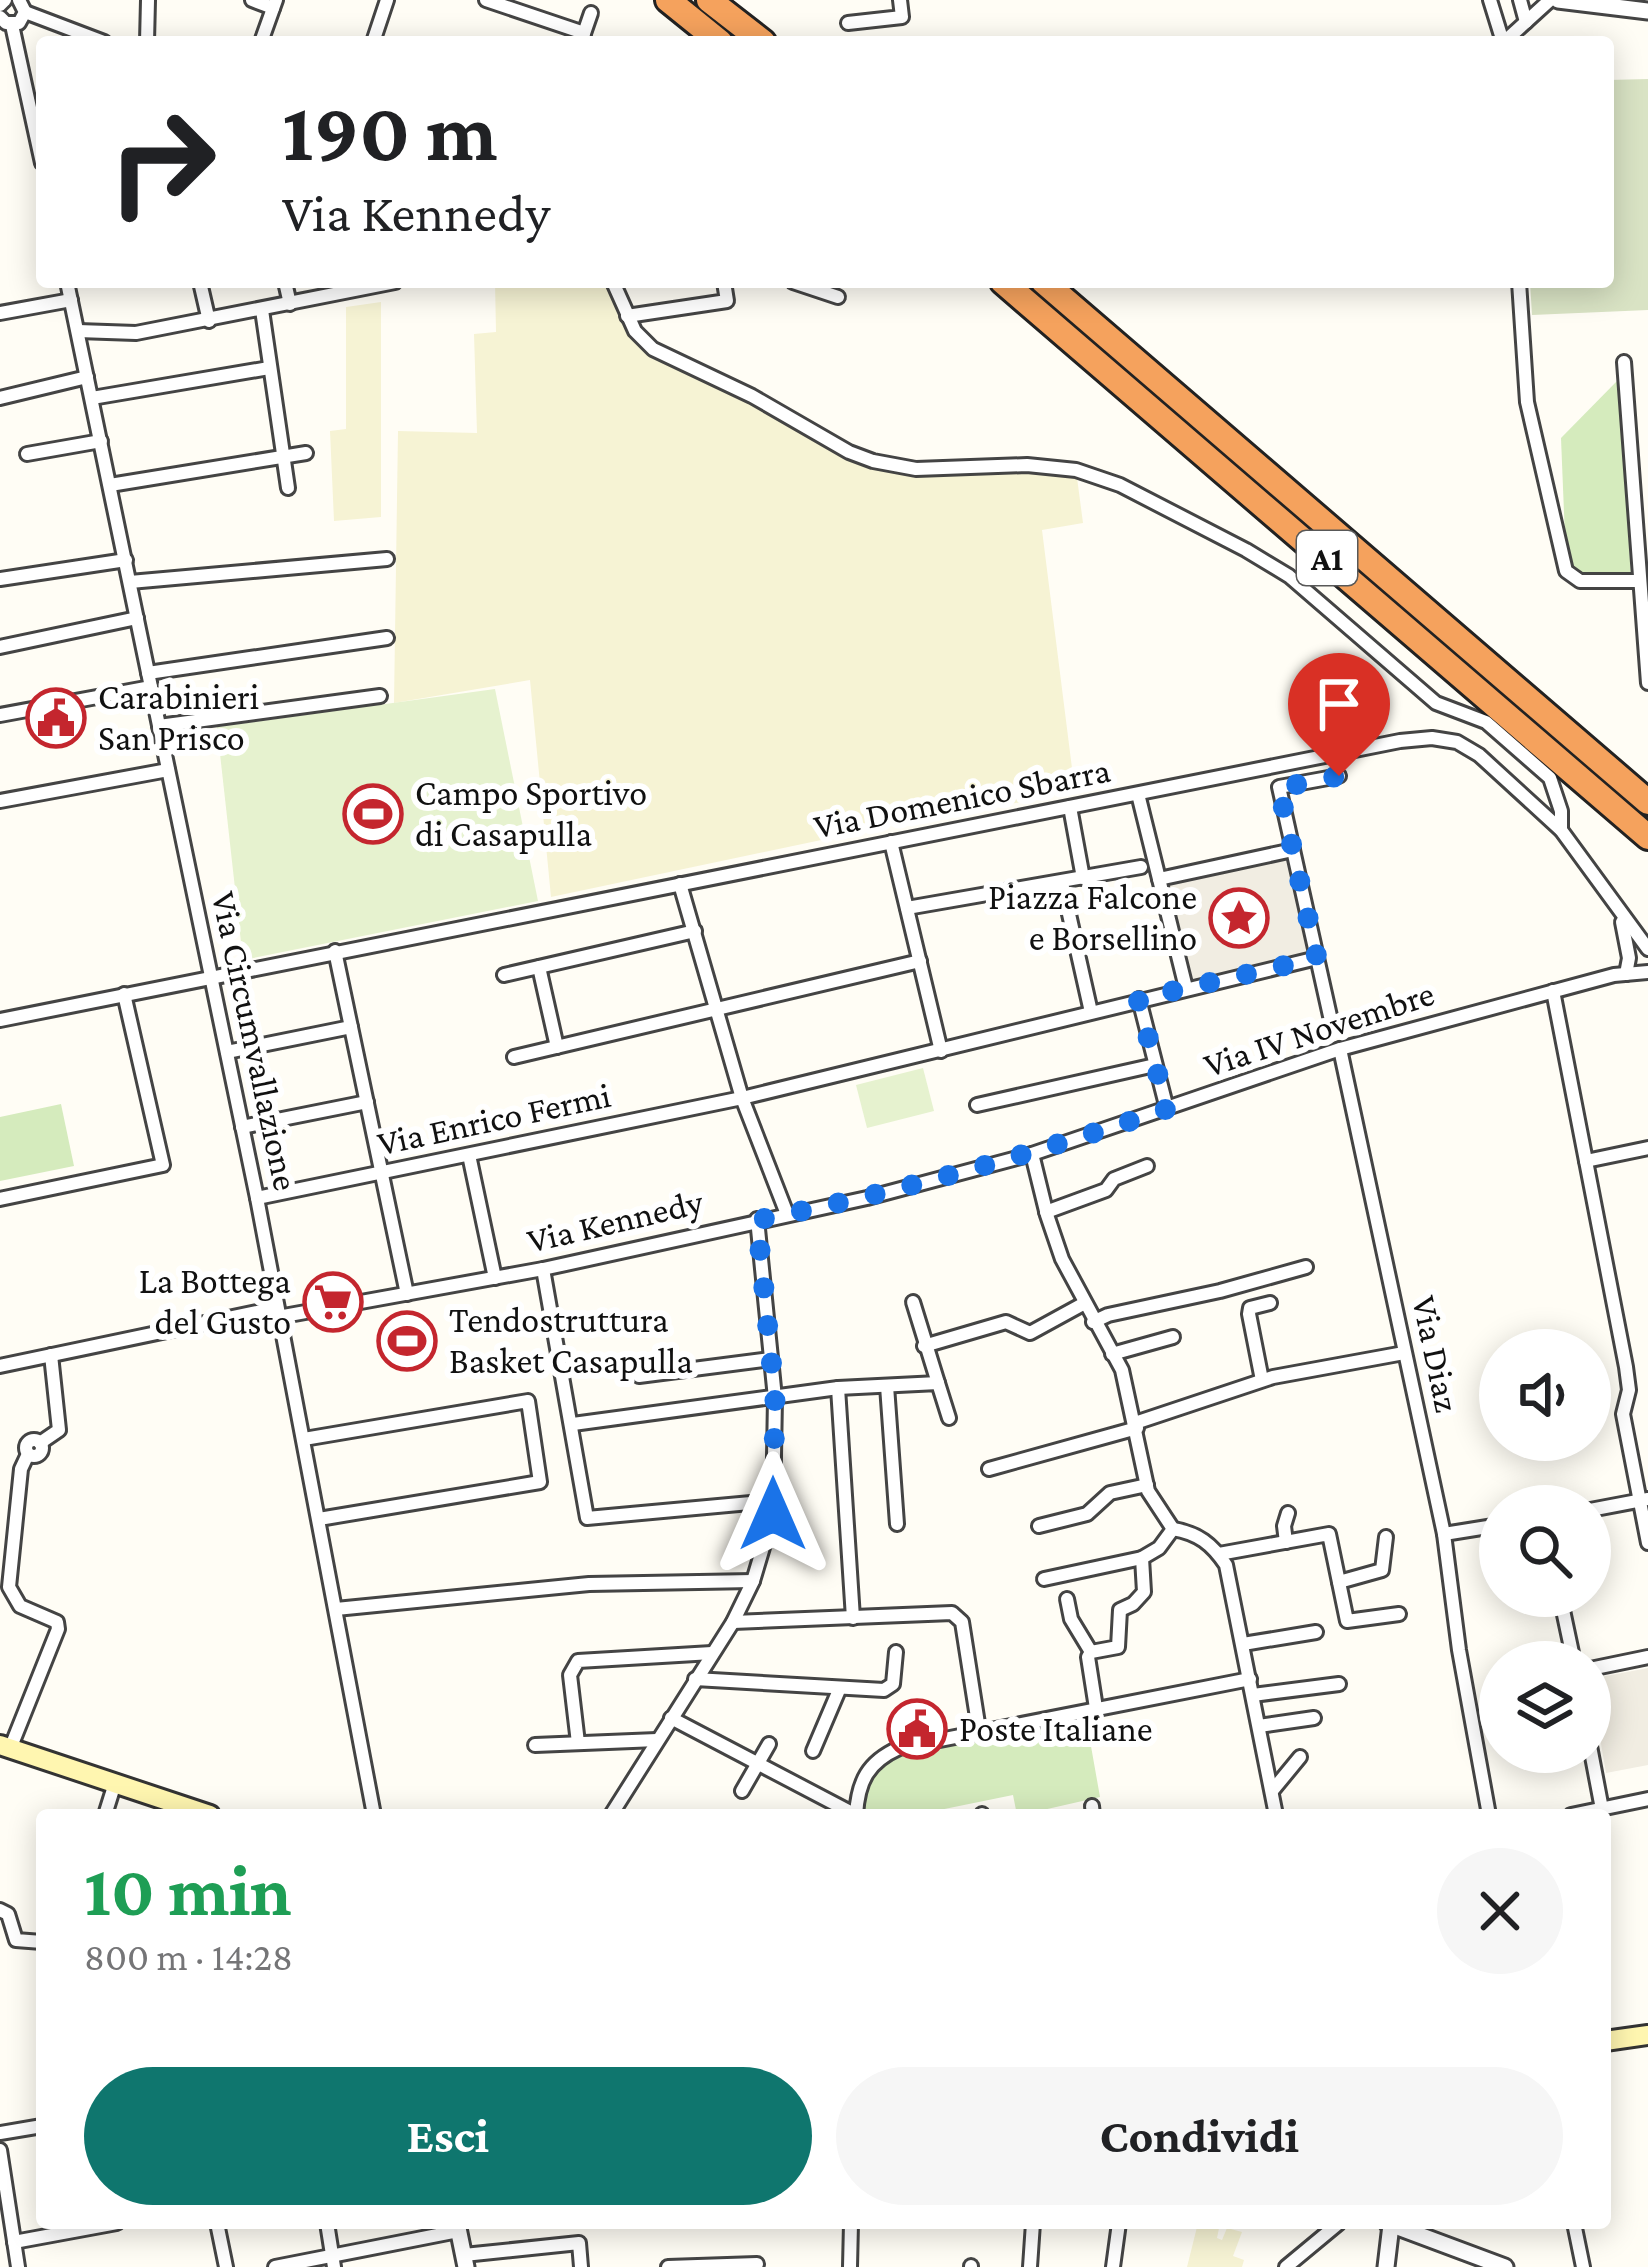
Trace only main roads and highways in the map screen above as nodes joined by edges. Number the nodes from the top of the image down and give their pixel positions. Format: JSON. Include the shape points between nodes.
{"nodes":[{"id":1,"x":668,"y":0,"type":"edge"},
{"id":2,"x":709,"y":0,"type":"edge"},
{"id":3,"x":713,"y":36,"type":"edge"},
{"id":4,"x":755,"y":36,"type":"edge"},
{"id":5,"x":1010,"y":288,"type":"edge"},
{"id":6,"x":1051,"y":288,"type":"edge"},
{"id":7,"x":1648,"y":802,"type":"edge"},
{"id":8,"x":1648,"y":837,"type":"edge"},
{"id":9,"x":5,"y":1747,"type":"edge"},
{"id":10,"x":192,"y":1809,"type":"edge"},
{"id":11,"x":1648,"y":2035,"type":"edge"},
{"id":12,"x":1611,"y":2040,"type":"edge"}],
"edges":[{"from":1,"to":3,"type":"highway"},
{"from":2,"to":4,"type":"highway"},
{"from":5,"to":8,"type":"highway","number":"A1"},
{"from":6,"to":7,"type":"highway","number":"A1"},
{"from":9,"to":10,"type":"main road"},
{"from":11,"to":12,"type":"main road"}]}
